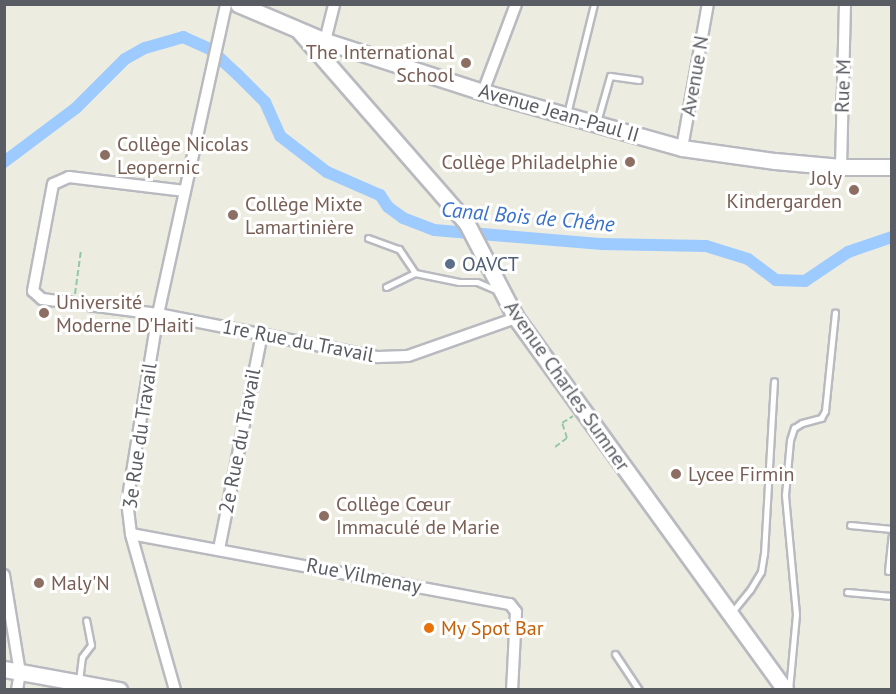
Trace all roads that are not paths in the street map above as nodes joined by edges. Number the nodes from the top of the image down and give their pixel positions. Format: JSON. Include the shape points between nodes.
{"nodes":[{"id":1,"x":226,"y":4,"type":"edge"},
{"id":2,"x":238,"y":4,"type":"edge"},
{"id":3,"x":334,"y":4,"type":"edge"},
{"id":4,"x":516,"y":4,"type":"edge"},
{"id":5,"x":594,"y":4,"type":"edge"},
{"id":6,"x":708,"y":4,"type":"edge"},
{"id":7,"x":845,"y":4,"type":"edge"},
{"id":8,"x":323,"y":49,"type":"junction"},
{"id":9,"x":639,"y":80,"type":"dead end"},
{"id":10,"x":483,"y":92,"type":"junction"},
{"id":11,"x":566,"y":116,"type":"junction"},
{"id":12,"x":597,"y":124,"type":"junction"},
{"id":13,"x":682,"y":148,"type":"junction"},
{"id":14,"x":841,"y":167,"type":"junction"},
{"id":15,"x":891,"y":167,"type":"edge"},
{"id":16,"x":185,"y":191,"type":"junction"},
{"id":17,"x":368,"y":238,"type":"dead end"},
{"id":18,"x":415,"y":273,"type":"junction"},
{"id":19,"x":386,"y":286,"type":"dead end"},
{"id":20,"x":501,"y":292,"type":"junction"},
{"id":21,"x":835,"y":313,"type":"dead end"},
{"id":22,"x":158,"y":314,"type":"junction"},
{"id":23,"x":516,"y":318,"type":"junction"},
{"id":24,"x":262,"y":333,"type":"junction"},
{"id":25,"x":774,"y":381,"type":"dead end"},
{"id":26,"x":850,"y":525,"type":"dead end"},
{"id":27,"x":891,"y":529,"type":"edge"},
{"id":28,"x":131,"y":534,"type":"junction"},
{"id":29,"x":891,"y":534,"type":"edge"},
{"id":30,"x":219,"y":549,"type":"junction"},
{"id":31,"x":888,"y":571,"type":"dead end"},
{"id":32,"x":4,"y":575,"type":"edge"},
{"id":33,"x":847,"y":592,"type":"dead end"},
{"id":34,"x":891,"y":596,"type":"edge"},
{"id":35,"x":730,"y":614,"type":"junction"},
{"id":36,"x":86,"y":620,"type":"dead end"},
{"id":37,"x":615,"y":654,"type":"dead end"},
{"id":38,"x":4,"y":669,"type":"edge"},
{"id":39,"x":20,"y":673,"type":"junction"},
{"id":40,"x":78,"y":683,"type":"junction"},
{"id":41,"x":17,"y":690,"type":"edge"},
{"id":42,"x":119,"y":690,"type":"edge"},
{"id":43,"x":175,"y":690,"type":"edge"},
{"id":44,"x":512,"y":690,"type":"edge"},
{"id":45,"x":639,"y":690,"type":"edge"},
{"id":46,"x":787,"y":690,"type":"edge"}],
"edges":[{"from":1,"to":16,"type":"street","name":"3e Rue du Travail"},
{"from":2,"to":8,"type":"street","name":"Avenue Charles Sumner","via":[[300,32]]},
{"from":3,"to":8,"type":"street"},
{"from":4,"to":10,"type":"street"},
{"from":5,"to":11,"type":"lane"},
{"from":6,"to":13,"type":"street","name":"Avenue N"},
{"from":7,"to":14,"type":"street","name":"Rue M"},
{"from":8,"to":10,"type":"street","name":"Avenue Jean-Paul II"},
{"from":8,"to":20,"type":"street","name":"Avenue Charles Sumner","via":[[466,222]]},
{"from":9,"to":12,"type":"lane","via":[[610,76]]},
{"from":10,"to":11,"type":"street","name":"Avenue Jean-Paul II"},
{"from":11,"to":12,"type":"street","name":"Avenue Jean-Paul II"},
{"from":12,"to":13,"type":"street","name":"Avenue Jean-Paul II"},
{"from":13,"to":14,"type":"street","name":"Avenue Jean-Paul II"},
{"from":14,"to":15,"type":"street","name":"Avenue Jean-Paul II"},
{"from":16,"to":22,"type":"street","name":"3e Rue du Travail"},
{"from":16,"to":22,"type":"street","name":"1re Rue du Travail","via":[[69,177],[53,184],[33,291],[42,299]]},
{"from":17,"to":18,"type":"lane","via":[[399,249]]},
{"from":18,"to":19,"type":"lane"},
{"from":18,"to":20,"type":"lane","via":[[477,282]]},
{"from":20,"to":23,"type":"street","name":"Avenue Charles Sumner"},
{"from":21,"to":46,"type":"lane","via":[[825,411],[821,418],[794,428],[790,440],[785,495],[796,614]]},
{"from":22,"to":24,"type":"street","name":"1re Rue du Travail"},
{"from":22,"to":28,"type":"street","name":"3e Rue du Travail","via":[[127,503]]},
{"from":23,"to":24,"type":"street","name":"1re Rue du Travail","via":[[408,356],[378,357]]},
{"from":23,"to":35,"type":"street","name":"Avenue Charles Sumner"},
{"from":24,"to":30,"type":"street","name":"2e Rue du Travail"},
{"from":25,"to":35,"type":"lane","via":[[761,572]]},
{"from":26,"to":27,"type":"lane"},
{"from":28,"to":30,"type":"street","name":"Rue Vilmenay"},
{"from":28,"to":43,"type":"street","name":"3e Rue du Travail"},
{"from":29,"to":31,"type":"lane"},
{"from":30,"to":44,"type":"street","name":"Rue Vilmenay","via":[[510,604],[516,612]]},
{"from":32,"to":39,"type":"street"},
{"from":33,"to":34,"type":"lane"},
{"from":35,"to":46,"type":"street","name":"Avenue Charles Sumner"},
{"from":36,"to":40,"type":"lane","via":[[91,645],[82,657]]},
{"from":37,"to":45,"type":"lane"},
{"from":38,"to":39,"type":"street"},
{"from":39,"to":40,"type":"street"},
{"from":39,"to":41,"type":"street"},
{"from":40,"to":42,"type":"street"}]}
